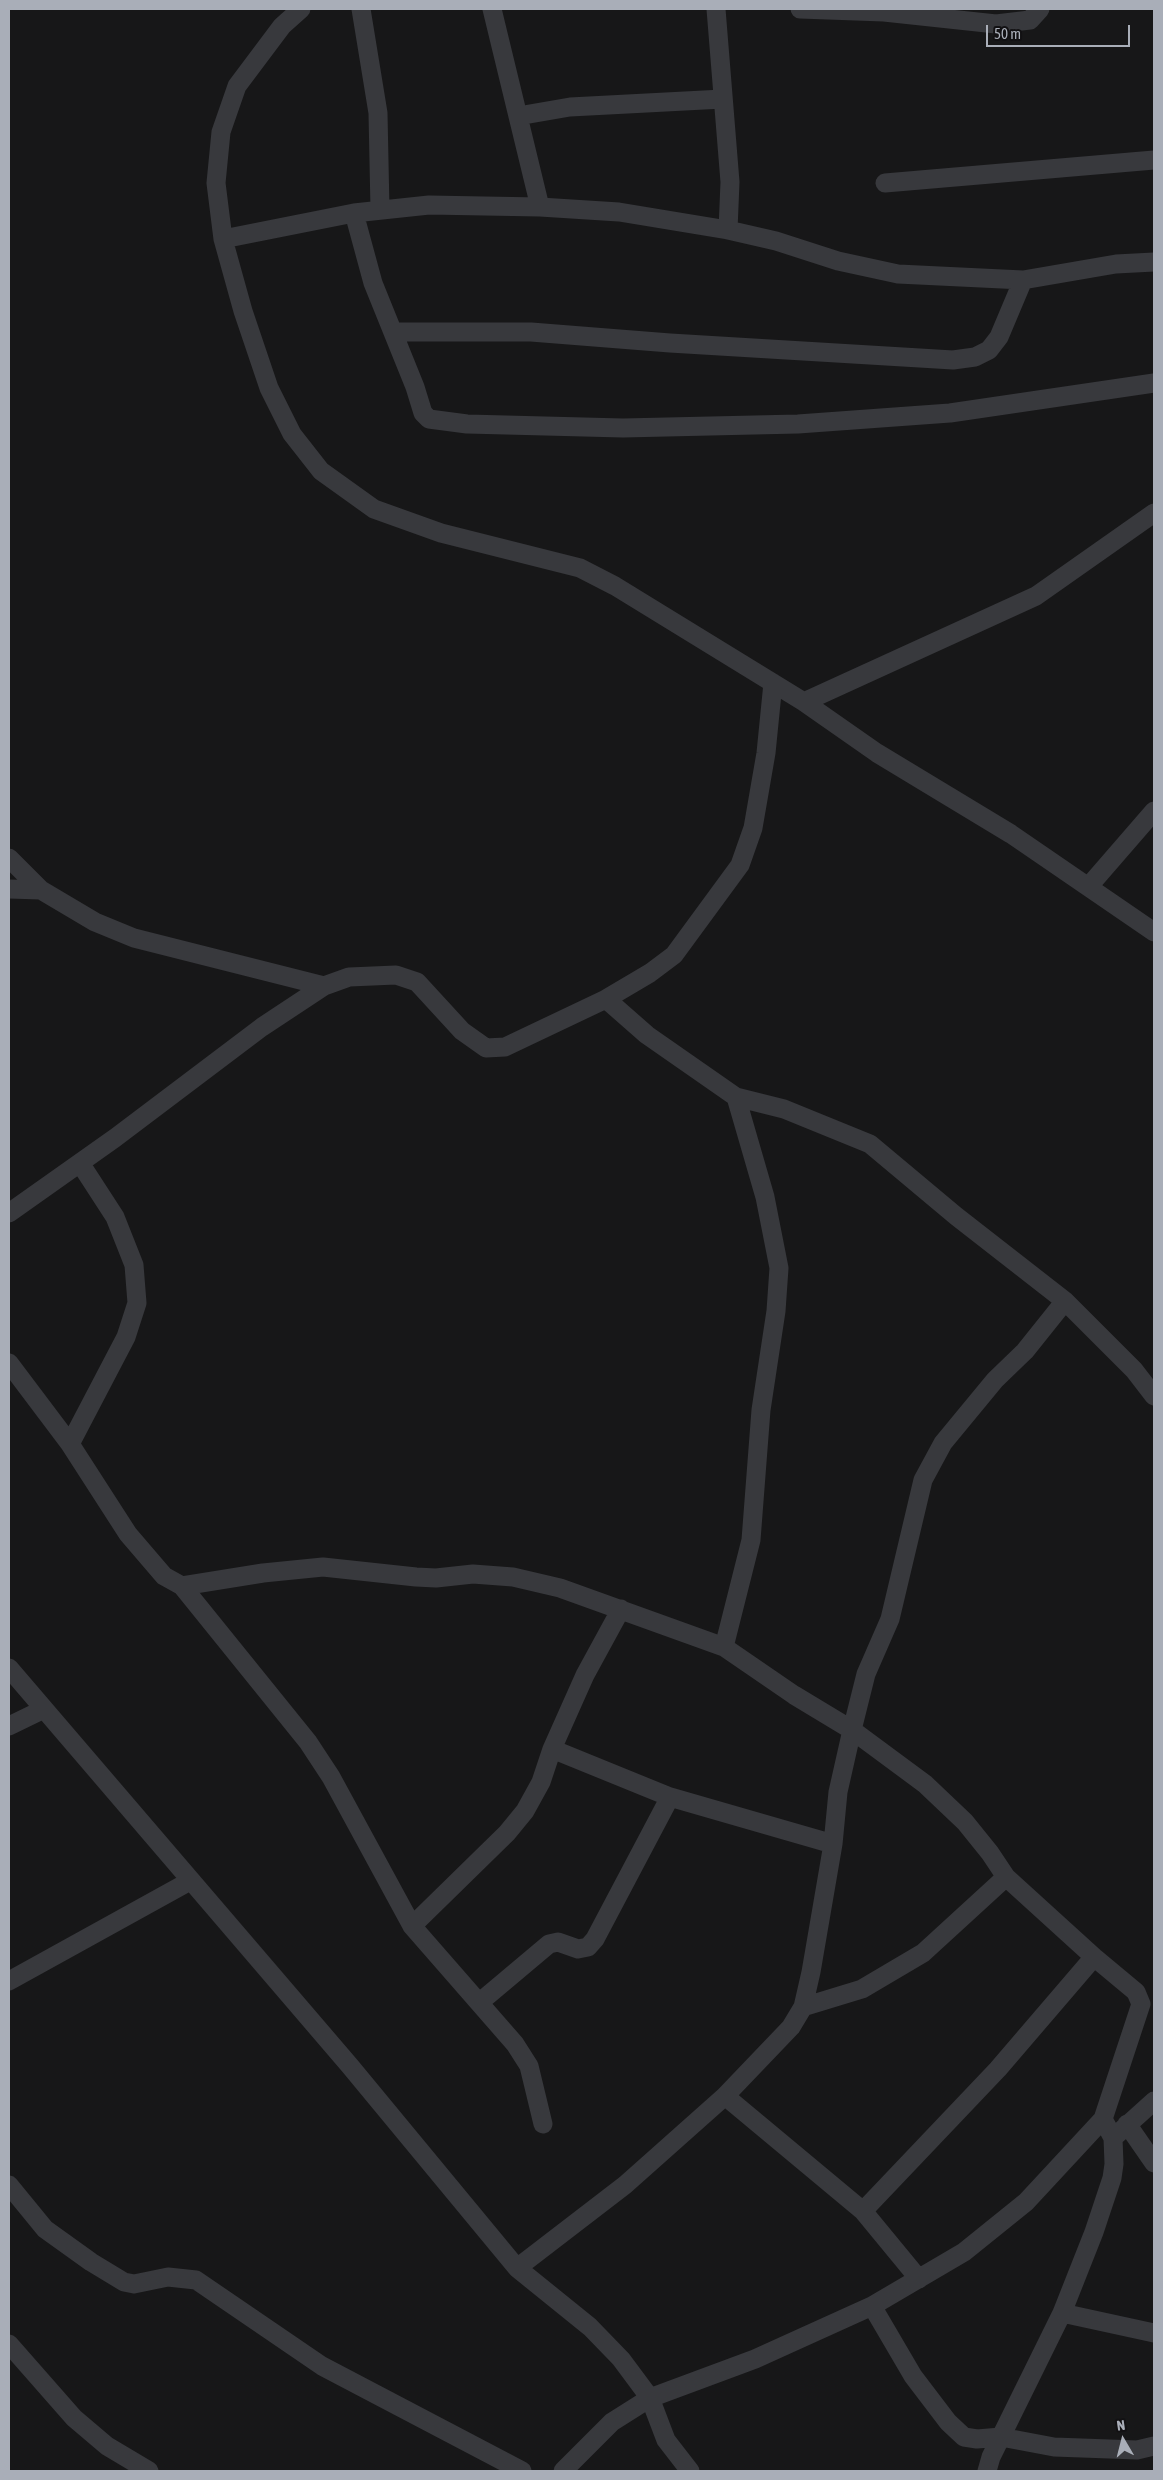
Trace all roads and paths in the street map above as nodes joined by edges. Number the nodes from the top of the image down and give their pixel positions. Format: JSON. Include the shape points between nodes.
{"nodes":[{"id":1,"x":300,"y":9,"type":"edge"},
{"id":2,"x":361,"y":9,"type":"edge"},
{"id":3,"x":492,"y":9,"type":"edge"},
{"id":4,"x":716,"y":9,"type":"edge"},
{"id":5,"x":800,"y":9,"type":"edge"},
{"id":6,"x":1040,"y":9,"type":"edge"},
{"id":7,"x":724,"y":99,"type":"junction"},
{"id":8,"x":518,"y":116,"type":"junction"},
{"id":9,"x":1154,"y":160,"type":"edge"},
{"id":10,"x":885,"y":183,"type":"dead end"},
{"id":11,"x":540,"y":208,"type":"junction"},
{"id":12,"x":380,"y":210,"type":"junction"},
{"id":13,"x":354,"y":212,"type":"junction"},
{"id":14,"x":728,"y":230,"type":"junction"},
{"id":15,"x":223,"y":239,"type":"junction"},
{"id":16,"x":1154,"y":262,"type":"edge"},
{"id":17,"x":1023,"y":280,"type":"junction"},
{"id":18,"x":394,"y":332,"type":"junction"},
{"id":19,"x":1154,"y":383,"type":"edge"},
{"id":20,"x":1154,"y":513,"type":"edge"},
{"id":21,"x":774,"y":683,"type":"junction"},
{"id":22,"x":804,"y":702,"type":"junction"},
{"id":23,"x":1154,"y":811,"type":"edge"},
{"id":24,"x":9,"y":858,"type":"edge"},
{"id":25,"x":1089,"y":886,"type":"junction"},
{"id":26,"x":9,"y":890,"type":"edge"},
{"id":27,"x":41,"y":890,"type":"junction"},
{"id":28,"x":1154,"y":932,"type":"edge"},
{"id":29,"x":324,"y":986,"type":"junction"},
{"id":30,"x":606,"y":999,"type":"junction"},
{"id":31,"x":736,"y":1097,"type":"junction"},
{"id":32,"x":80,"y":1163,"type":"junction"},
{"id":33,"x":9,"y":1214,"type":"edge"},
{"id":34,"x":1065,"y":1302,"type":"junction"},
{"id":35,"x":9,"y":1362,"type":"edge"},
{"id":36,"x":1154,"y":1396,"type":"edge"},
{"id":37,"x":70,"y":1444,"type":"junction"},
{"id":38,"x":182,"y":1586,"type":"junction"},
{"id":39,"x":621,"y":1609,"type":"junction"},
{"id":40,"x":724,"y":1647,"type":"junction"},
{"id":41,"x":9,"y":1668,"type":"edge"},
{"id":42,"x":44,"y":1709,"type":"junction"},
{"id":43,"x":9,"y":1726,"type":"edge"},
{"id":44,"x":852,"y":1730,"type":"junction"},
{"id":45,"x":552,"y":1748,"type":"junction"},
{"id":46,"x":670,"y":1796,"type":"junction"},
{"id":47,"x":833,"y":1844,"type":"junction"},
{"id":48,"x":1006,"y":1877,"type":"junction"},
{"id":49,"x":190,"y":1881,"type":"junction"},
{"id":50,"x":412,"y":1926,"type":"junction"},
{"id":51,"x":1094,"y":1957,"type":"junction"},
{"id":52,"x":9,"y":1981,"type":"edge"},
{"id":53,"x":1148,"y":1998,"type":"edge"},
{"id":54,"x":480,"y":2002,"type":"junction"},
{"id":55,"x":803,"y":2007,"type":"junction"},
{"id":56,"x":726,"y":2096,"type":"junction"},
{"id":57,"x":1154,"y":2101,"type":"edge"},
{"id":58,"x":1104,"y":2118,"type":"junction"},
{"id":59,"x":543,"y":2124,"type":"dead end"},
{"id":60,"x":1128,"y":2124,"type":"junction"},
{"id":61,"x":1113,"y":2138,"type":"junction"},
{"id":62,"x":1154,"y":2163,"type":"edge"},
{"id":63,"x":9,"y":2185,"type":"edge"},
{"id":64,"x":863,"y":2211,"type":"junction"},
{"id":65,"x":517,"y":2268,"type":"junction"},
{"id":66,"x":919,"y":2279,"type":"junction"},
{"id":67,"x":872,"y":2306,"type":"junction"},
{"id":68,"x":1062,"y":2313,"type":"junction"},
{"id":69,"x":1154,"y":2333,"type":"edge"},
{"id":70,"x":9,"y":2344,"type":"edge"},
{"id":71,"x":650,"y":2398,"type":"junction"},
{"id":72,"x":1001,"y":2437,"type":"junction"},
{"id":73,"x":1154,"y":2446,"type":"edge"},
{"id":74,"x":149,"y":2471,"type":"edge"},
{"id":75,"x":522,"y":2471,"type":"edge"},
{"id":76,"x":563,"y":2471,"type":"edge"},
{"id":77,"x":690,"y":2471,"type":"edge"},
{"id":78,"x":987,"y":2471,"type":"edge"}],
"edges":[{"from":1,"to":15,"type":"street","via":[[282,26],[237,86],[220,132],[216,183]]},
{"from":2,"to":12,"type":"street","via":[[378,113]]},
{"from":3,"to":8,"type":"street"},
{"from":4,"to":7,"type":"street"},
{"from":5,"to":6,"type":"street","via":[[884,12],[996,24],[1030,20]]},
{"from":7,"to":8,"type":"street","via":[[570,107]]},
{"from":7,"to":14,"type":"street","via":[[730,182]]},
{"from":8,"to":11,"type":"street"},
{"from":9,"to":10,"type":"street"},
{"from":11,"to":12,"type":"street","via":[[429,206]]},
{"from":11,"to":14,"type":"street","via":[[619,212]]},
{"from":12,"to":13,"type":"street"},
{"from":13,"to":15,"type":"street"},
{"from":13,"to":18,"type":"street","via":[[373,283]]},
{"from":14,"to":17,"type":"street","via":[[898,274]]},
{"from":15,"to":21,"type":"street","via":[[242,311],[269,388],[292,434],[321,471],[374,509],[441,532],[580,568]]},
{"from":16,"to":17,"type":"street","via":[[1116,264]]},
{"from":17,"to":18,"type":"street","via":[[999,336],[988,350],[975,358],[953,360],[531,332]]},
{"from":18,"to":19,"type":"street","via":[[423,413],[429,419],[467,424],[623,428],[798,424],[950,413]]},
{"from":20,"to":22,"type":"street","via":[[1036,596]]},
{"from":21,"to":22,"type":"street"},
{"from":21,"to":30,"type":"street","via":[[753,828],[740,866],[674,955]]},
{"from":22,"to":25,"type":"street","via":[[878,753]]},
{"from":23,"to":25,"type":"street"},
{"from":24,"to":27,"type":"street"},
{"from":25,"to":28,"type":"street"},
{"from":26,"to":27,"type":"street"},
{"from":27,"to":29,"type":"street","via":[[95,922],[134,938]]},
{"from":29,"to":30,"type":"street","via":[[349,977],[396,975],[417,982],[462,1031],[486,1048],[506,1048]]},
{"from":29,"to":32,"type":"street","via":[[262,1027]]},
{"from":30,"to":31,"type":"street","via":[[647,1035]]},
{"from":31,"to":34,"type":"street","via":[[784,1110],[870,1144]]},
{"from":31,"to":40,"type":"street","via":[[764,1197],[779,1268],[761,1410],[751,1540]]},
{"from":32,"to":33,"type":"street"},
{"from":32,"to":37,"type":"street","via":[[115,1216],[134,1265],[137,1303],[126,1337]]},
{"from":34,"to":36,"type":"street","via":[[1134,1370]]},
{"from":34,"to":44,"type":"street","via":[[943,1443],[923,1480],[890,1620],[866,1674]]},
{"from":35,"to":37,"type":"street"},
{"from":37,"to":38,"type":"street","via":[[128,1534],[164,1576]]},
{"from":38,"to":39,"type":"street","via":[[323,1567],[429,1578],[473,1574],[513,1577],[560,1588]]},
{"from":38,"to":50,"type":"street","via":[[308,1742],[331,1777]]},
{"from":39,"to":40,"type":"street"},
{"from":39,"to":45,"type":"street","via":[[585,1675]]},
{"from":40,"to":44,"type":"street"},
{"from":41,"to":42,"type":"street"},
{"from":42,"to":43,"type":"street"},
{"from":42,"to":49,"type":"street"},
{"from":44,"to":47,"type":"street","via":[[838,1792]]},
{"from":44,"to":48,"type":"street","via":[[925,1784],[965,1822]]},
{"from":45,"to":46,"type":"street"},
{"from":45,"to":50,"type":"street","via":[[541,1782],[525,1812]]},
{"from":46,"to":47,"type":"street"},
{"from":46,"to":54,"type":"street","via":[[588,1947],[578,1949],[558,1942],[549,1944]]},
{"from":47,"to":55,"type":"street"},
{"from":48,"to":51,"type":"street"},
{"from":48,"to":55,"type":"street","via":[[923,1953],[862,1989]]},
{"from":49,"to":52,"type":"street"},
{"from":49,"to":65,"type":"street","via":[[350,2066]]},
{"from":50,"to":54,"type":"street"},
{"from":51,"to":53,"type":"street"},
{"from":51,"to":64,"type":"street","via":[[998,2069]]},
{"from":53,"to":58,"type":"street"},
{"from":54,"to":59,"type":"street","via":[[529,2066]]},
{"from":55,"to":56,"type":"street","via":[[791,2027]]},
{"from":56,"to":64,"type":"street"},
{"from":56,"to":65,"type":"street","via":[[625,2184]]},
{"from":57,"to":60,"type":"street"},
{"from":58,"to":61,"type":"street"},
{"from":58,"to":66,"type":"street","via":[[1026,2202],[964,2252]]},
{"from":60,"to":61,"type":"street"},
{"from":60,"to":62,"type":"street"},
{"from":61,"to":68,"type":"street","via":[[1112,2178]]},
{"from":63,"to":75,"type":"street","via":[[45,2229],[124,2282],[134,2284],[168,2277],[196,2280],[322,2366]]},
{"from":64,"to":66,"type":"street"},
{"from":65,"to":71,"type":"street","via":[[590,2327],[621,2359]]},
{"from":66,"to":67,"type":"street"},
{"from":67,"to":71,"type":"street","via":[[755,2359]]},
{"from":67,"to":72,"type":"street","via":[[913,2376],[948,2422],[964,2437]]},
{"from":68,"to":69,"type":"street"},
{"from":68,"to":72,"type":"street"},
{"from":70,"to":74,"type":"street","via":[[74,2418],[107,2446]]},
{"from":71,"to":76,"type":"street","via":[[612,2422]]},
{"from":71,"to":77,"type":"street","via":[[666,2440]]},
{"from":72,"to":73,"type":"street","via":[[1054,2447],[1137,2450]]},
{"from":72,"to":78,"type":"street"}]}
